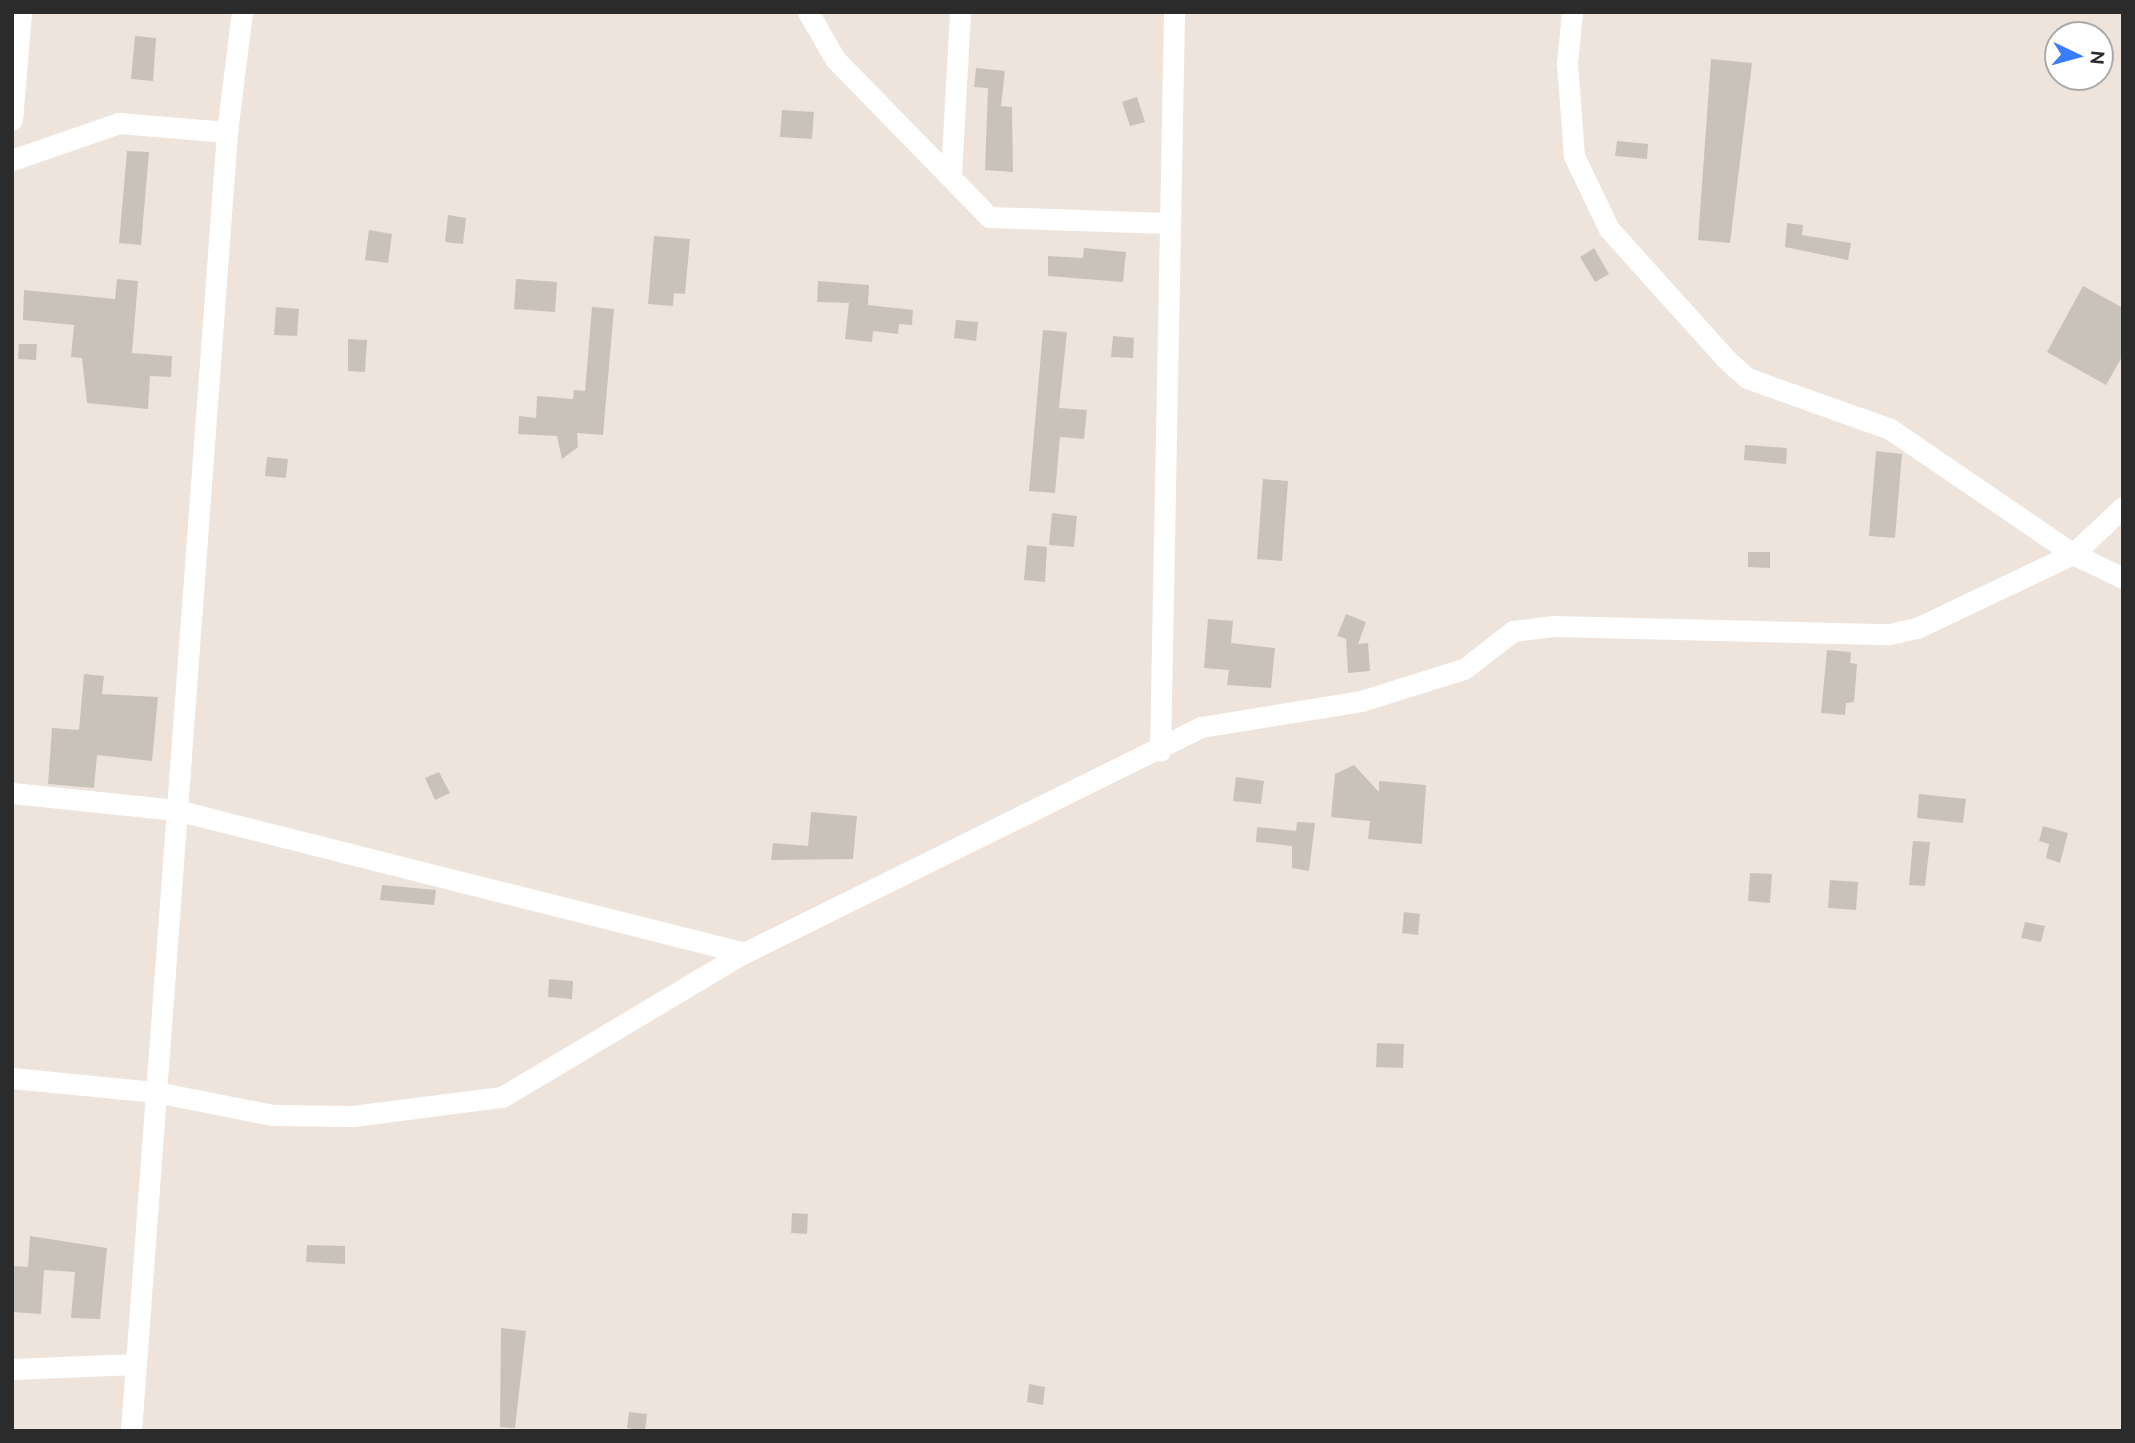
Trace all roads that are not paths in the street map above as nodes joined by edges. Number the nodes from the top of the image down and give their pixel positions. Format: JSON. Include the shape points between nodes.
{"nodes":[{"id":1,"x":21,"y":12,"type":"edge"},
{"id":2,"x":242,"y":12,"type":"edge"},
{"id":3,"x":808,"y":12,"type":"edge"},
{"id":4,"x":960,"y":12,"type":"edge"},
{"id":5,"x":1174,"y":12,"type":"edge"},
{"id":6,"x":1572,"y":12,"type":"edge"},
{"id":7,"x":12,"y":120,"type":"edge"},
{"id":8,"x":227,"y":132,"type":"junction"},
{"id":9,"x":12,"y":160,"type":"edge"},
{"id":10,"x":951,"y":174,"type":"junction"},
{"id":11,"x":1167,"y":223,"type":"junction"},
{"id":12,"x":2123,"y":507,"type":"edge"},
{"id":13,"x":2073,"y":554,"type":"junction"},
{"id":14,"x":2123,"y":578,"type":"edge"},
{"id":15,"x":1160,"y":751,"type":"junction"},
{"id":16,"x":12,"y":793,"type":"edge"},
{"id":17,"x":176,"y":810,"type":"junction"},
{"id":18,"x":744,"y":953,"type":"junction"},
{"id":19,"x":12,"y":1079,"type":"edge"},
{"id":20,"x":156,"y":1092,"type":"junction"},
{"id":21,"x":136,"y":1364,"type":"junction"},
{"id":22,"x":12,"y":1369,"type":"edge"},
{"id":23,"x":131,"y":1431,"type":"edge"}],
"edges":[{"from":1,"to":7,"type":"street"},
{"from":2,"to":8,"type":"street"},
{"from":3,"to":10,"type":"street","via":[[835,59]]},
{"from":4,"to":10,"type":"street"},
{"from":5,"to":11,"type":"street"},
{"from":6,"to":13,"type":"street","via":[[1567,63],[1574,156],[1609,229],[1727,360],[1747,378],[1890,429]]},
{"from":8,"to":9,"type":"street","via":[[119,123]]},
{"from":8,"to":17,"type":"street"},
{"from":10,"to":11,"type":"street","via":[[989,217]]},
{"from":11,"to":15,"type":"street"},
{"from":12,"to":13,"type":"street"},
{"from":13,"to":14,"type":"street"},
{"from":13,"to":15,"type":"street","via":[[1945,620],[1890,634],[1607,623],[1513,631],[1464,668],[1336,706],[1201,727]]},
{"from":15,"to":18,"type":"street"},
{"from":16,"to":17,"type":"street"},
{"from":17,"to":18,"type":"street"},
{"from":17,"to":20,"type":"street"},
{"from":18,"to":20,"type":"street","via":[[502,1097],[339,1116],[272,1115]]},
{"from":19,"to":20,"type":"street"},
{"from":20,"to":21,"type":"street"},
{"from":21,"to":22,"type":"street"},
{"from":21,"to":23,"type":"street"}]}
